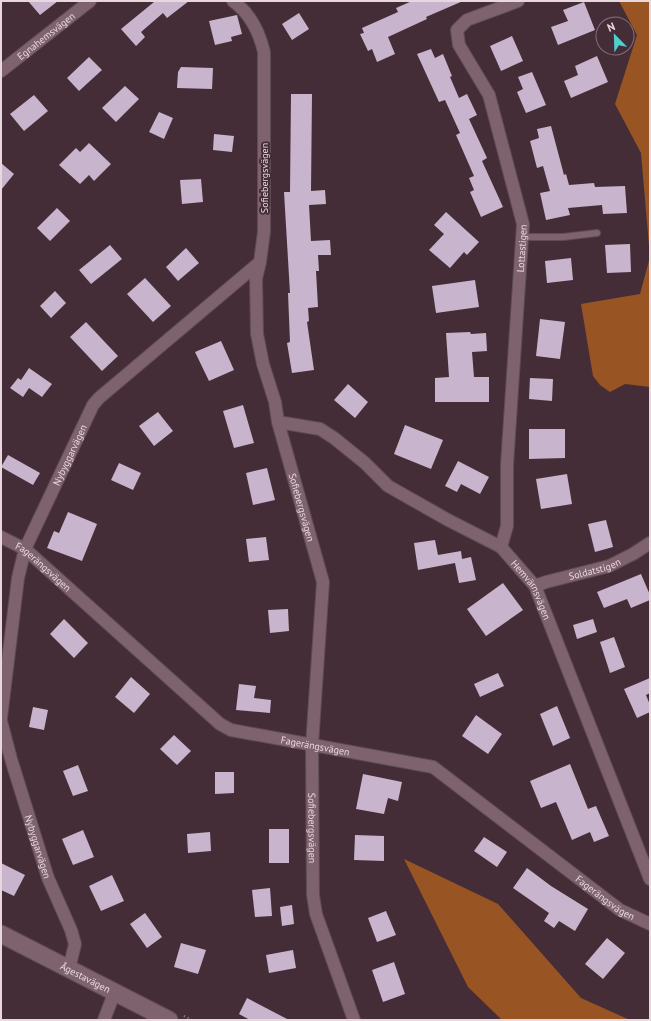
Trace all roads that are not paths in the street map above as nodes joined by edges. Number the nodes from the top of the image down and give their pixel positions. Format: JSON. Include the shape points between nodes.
{"nodes":[{"id":1,"x":90,"y":1,"type":"edge"},
{"id":2,"x":233,"y":1,"type":"edge"},
{"id":3,"x":518,"y":1,"type":"edge"},
{"id":4,"x":1,"y":71,"type":"edge"},
{"id":5,"x":597,"y":233,"type":"dead end"},
{"id":6,"x":522,"y":237,"type":"junction"},
{"id":7,"x":260,"y":262,"type":"junction"},
{"id":8,"x":278,"y":422,"type":"junction"},
{"id":9,"x":1,"y":536,"type":"edge"},
{"id":10,"x":650,"y":543,"type":"edge"},
{"id":11,"x":501,"y":547,"type":"junction"},
{"id":12,"x":25,"y":548,"type":"junction"},
{"id":13,"x":535,"y":586,"type":"junction"},
{"id":14,"x":1,"y":718,"type":"edge"},
{"id":15,"x":1,"y":721,"type":"edge"},
{"id":16,"x":312,"y":745,"type":"junction"},
{"id":17,"x":650,"y":879,"type":"edge"},
{"id":18,"x":650,"y":924,"type":"edge"},
{"id":19,"x":1,"y":934,"type":"edge"},
{"id":20,"x":69,"y":969,"type":"junction"},
{"id":21,"x":115,"y":992,"type":"junction"},
{"id":22,"x":104,"y":1020,"type":"edge"},
{"id":23,"x":169,"y":1020,"type":"edge"},
{"id":24,"x":354,"y":1020,"type":"edge"}],
"edges":[{"from":1,"to":4,"type":"street","name":"Egnahemsvägen"},
{"from":2,"to":7,"type":"street","name":"Sofiebergsvägen","via":[[246,12],[254,24],[264,52],[264,232]]},
{"from":3,"to":6,"type":"street","name":"Lottastigen","via":[[468,20],[457,30],[459,45],[489,95],[523,224]]},
{"from":5,"to":6,"type":"lane","via":[[564,237]]},
{"from":6,"to":11,"type":"street","name":"Lottastigen","via":[[507,465],[507,526]]},
{"from":7,"to":8,"type":"street","name":"Sofiebergsvägen","via":[[256,279],[257,334]]},
{"from":7,"to":12,"type":"street","name":"Nybyggarvägen","via":[[92,405]]},
{"from":8,"to":11,"type":"street","name":"Hemvärnsvägen","via":[[320,429],[334,438],[388,486]]},
{"from":8,"to":16,"type":"street","name":"Sofiebergsvägen","via":[[323,582]]},
{"from":9,"to":12,"type":"street","name":"Fagerängsvägen"},
{"from":10,"to":13,"type":"street","name":"Soldatstigen","via":[[609,566]]},
{"from":11,"to":13,"type":"street","name":"Hemvärnsvägen"},
{"from":12,"to":14,"type":"street","name":"Nybyggarvägen","via":[[18,578]]},
{"from":12,"to":16,"type":"street","name":"Fagerängsvägen","via":[[220,724],[230,730]]},
{"from":13,"to":17,"type":"street","name":"Hemvärnsvägen"},
{"from":15,"to":20,"type":"street","name":"Nybyggarvägen","via":[[48,878],[75,944]]},
{"from":16,"to":18,"type":"street","name":"Fagerängsvägen","via":[[433,767],[620,910]]},
{"from":16,"to":24,"type":"street","name":"Sofiebergsvägen","via":[[313,895],[316,914]]},
{"from":19,"to":20,"type":"main road","name":"Ågestavägen"},
{"from":20,"to":21,"type":"main road","name":"Ågestavägen"},
{"from":21,"to":22,"type":"street"},
{"from":21,"to":23,"type":"main road","name":"Ågestavägen"}]}
